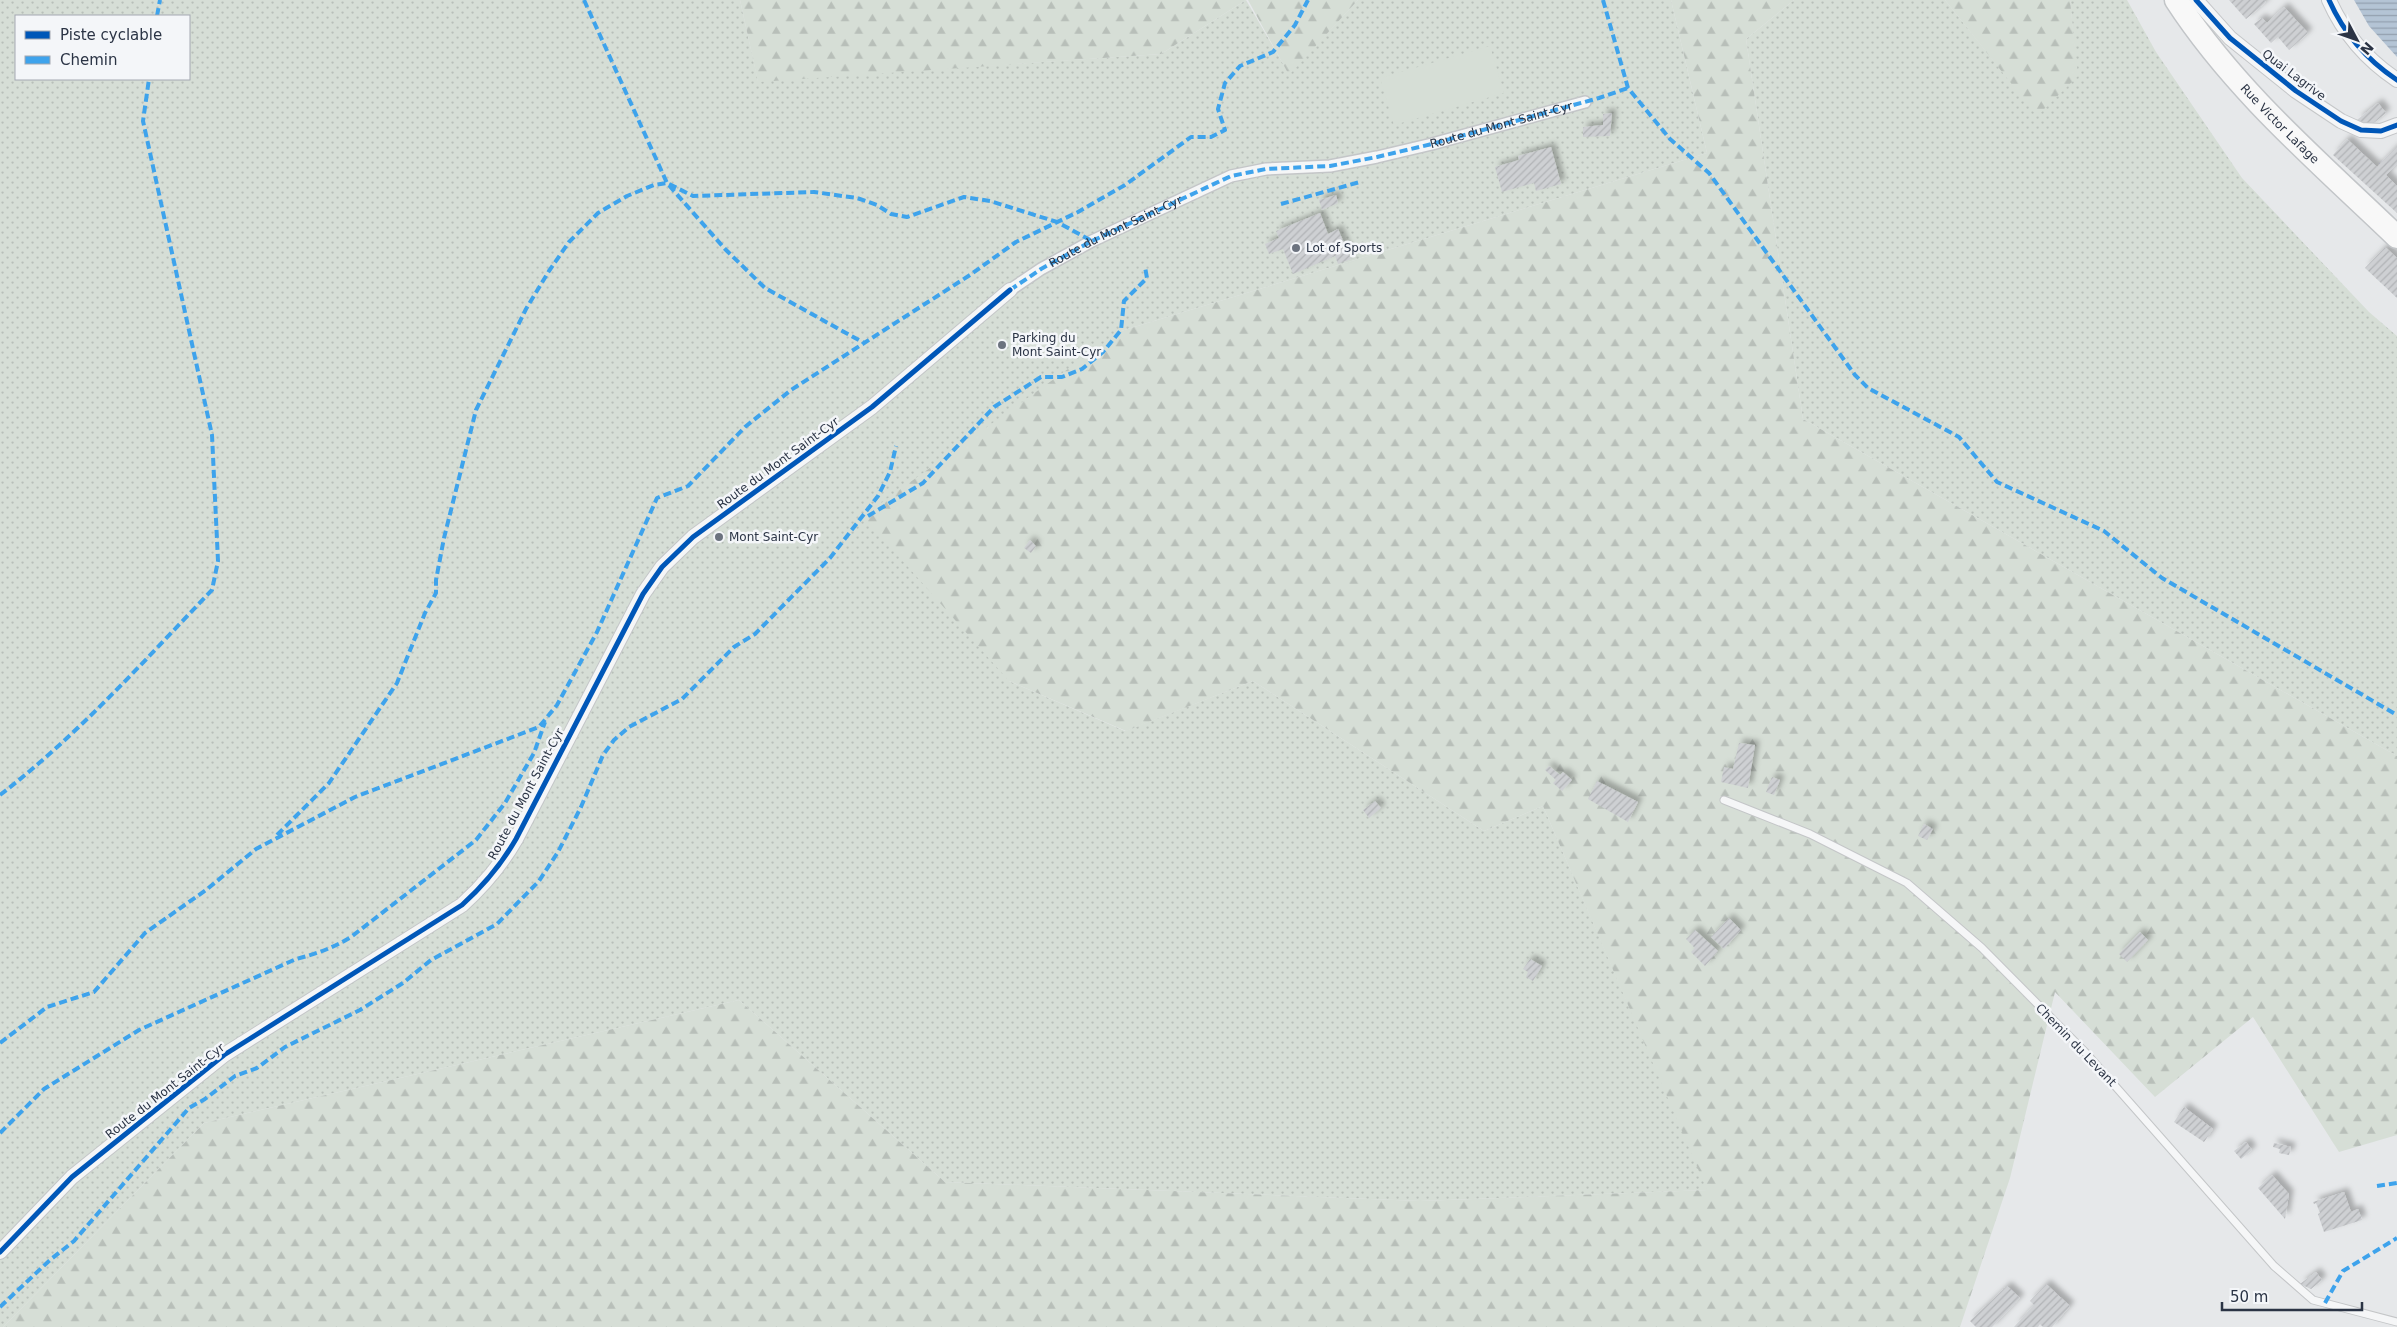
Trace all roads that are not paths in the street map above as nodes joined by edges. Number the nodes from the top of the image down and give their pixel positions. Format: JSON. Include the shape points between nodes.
{"nodes":[{"id":1,"x":2176,"y":0,"type":"edge"},
{"id":2,"x":2196,"y":0,"type":"edge"},
{"id":3,"x":2329,"y":0,"type":"edge"},
{"id":4,"x":2397,"y":80,"type":"edge"},
{"id":5,"x":1586,"y":102,"type":"dead end"},
{"id":6,"x":2397,"y":125,"type":"edge"},
{"id":7,"x":2397,"y":237,"type":"edge"},
{"id":8,"x":1010,"y":290,"type":"joint"},
{"id":9,"x":1724,"y":800,"type":"dead end"},
{"id":10,"x":0,"y":1252,"type":"edge"},
{"id":11,"x":2397,"y":1322,"type":"edge"}],
"edges":[{"from":1,"to":7,"type":"main road","name":"Rue Victor Lafage","via":[[2220,60],[2266,113]]},
{"from":2,"to":6,"type":"street","name":"Quai Lagrive","via":[[2230,38],[2296,91],[2341,121],[2361,130],[2381,131]]},
{"from":3,"to":4,"type":"street","via":[[2346,32],[2365,56]]},
{"from":5,"to":8,"type":"street","name":"Route du Mont Saint-Cyr","via":[[1432,144],[1330,166],[1266,169],[1231,176],[1092,241],[1040,269]]},
{"from":8,"to":10,"type":"street","name":"Route du Mont Saint-Cyr","via":[[872,407],[693,537],[662,568],[643,594],[516,839],[486,884],[462,905],[224,1055],[72,1177]]},
{"from":9,"to":11,"type":"lane","name":"Chemin du Levant","via":[[1810,834],[1907,882],[1982,948],[2086,1053],[2274,1266],[2313,1300]]}]}
